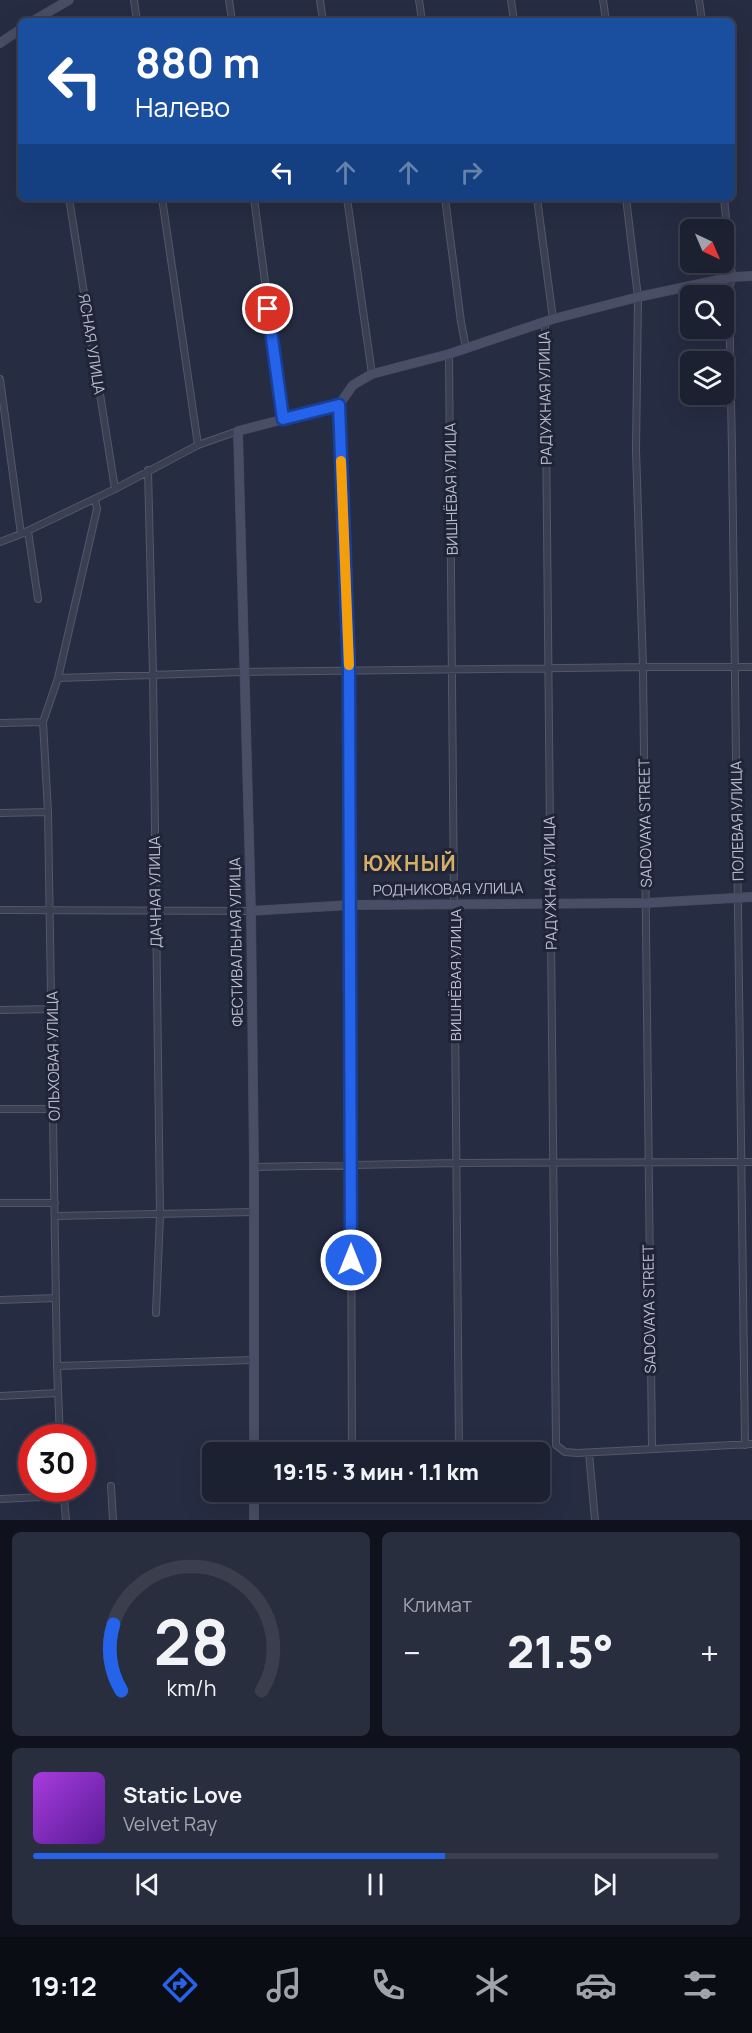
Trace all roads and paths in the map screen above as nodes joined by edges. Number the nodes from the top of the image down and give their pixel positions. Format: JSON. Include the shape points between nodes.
{"nodes":[{"id":1,"x":69,"y":0,"type":"edge"},
{"id":2,"x":134,"y":0,"type":"edge"},
{"id":3,"x":229,"y":0,"type":"edge"},
{"id":4,"x":320,"y":0,"type":"edge"},
{"id":5,"x":419,"y":0,"type":"edge"},
{"id":6,"x":511,"y":0,"type":"edge"},
{"id":7,"x":603,"y":0,"type":"edge"},
{"id":8,"x":699,"y":0,"type":"edge"},
{"id":9,"x":41,"y":18,"type":"edge"},
{"id":10,"x":137,"y":18,"type":"edge"},
{"id":11,"x":232,"y":18,"type":"edge"},
{"id":12,"x":323,"y":18,"type":"edge"},
{"id":13,"x":422,"y":18,"type":"edge"},
{"id":14,"x":514,"y":18,"type":"edge"},
{"id":15,"x":606,"y":18,"type":"edge"},
{"id":16,"x":702,"y":18,"type":"edge"},
{"id":17,"x":18,"y":31,"type":"edge"},
{"id":18,"x":0,"y":43,"type":"edge"},
{"id":19,"x":69,"y":201,"type":"edge"},
{"id":20,"x":162,"y":201,"type":"edge"},
{"id":21,"x":254,"y":201,"type":"edge"},
{"id":22,"x":348,"y":201,"type":"edge"},
{"id":23,"x":445,"y":201,"type":"edge"},
{"id":24,"x":537,"y":201,"type":"edge"},
{"id":25,"x":626,"y":201,"type":"edge"},
{"id":26,"x":724,"y":201,"type":"edge"},
{"id":27,"x":752,"y":276,"type":"edge"},
{"id":28,"x":732,"y":277,"type":"junction"},
{"id":29,"x":638,"y":297,"type":"junction"},
{"id":30,"x":549,"y":321,"type":"junction"},
{"id":31,"x":466,"y":348,"type":"junction"},
{"id":32,"x":449,"y":354,"type":"junction"},
{"id":33,"x":372,"y":374,"type":"junction"},
{"id":34,"x":0,"y":379,"type":"edge"},
{"id":35,"x":339,"y":405,"type":"junction"},
{"id":36,"x":283,"y":419,"type":"junction"},
{"id":37,"x":238,"y":431,"type":"junction"},
{"id":38,"x":198,"y":445,"type":"junction"},
{"id":39,"x":148,"y":470,"type":"junction"},
{"id":40,"x":115,"y":489,"type":"junction"},
{"id":41,"x":95,"y":499,"type":"junction"},
{"id":42,"x":28,"y":531,"type":"junction"},
{"id":43,"x":21,"y":534,"type":"junction"},
{"id":44,"x":0,"y":542,"type":"edge"},
{"id":45,"x":38,"y":599,"type":"dead end"},
{"id":46,"x":644,"y":667,"type":"junction"},
{"id":47,"x":735,"y":667,"type":"junction"},
{"id":48,"x":752,"y":667,"type":"edge"},
{"id":49,"x":548,"y":668,"type":"junction"},
{"id":50,"x":454,"y":669,"type":"junction"},
{"id":51,"x":349,"y":671,"type":"junction"},
{"id":52,"x":243,"y":672,"type":"junction"},
{"id":53,"x":153,"y":674,"type":"junction"},
{"id":54,"x":58,"y":678,"type":"junction"},
{"id":55,"x":43,"y":722,"type":"junction"},
{"id":56,"x":0,"y":723,"type":"edge"},
{"id":57,"x":48,"y":812,"type":"junction"},
{"id":58,"x":0,"y":813,"type":"edge"},
{"id":59,"x":738,"y":897,"type":"junction"},
{"id":60,"x":752,"y":897,"type":"edge"},
{"id":61,"x":550,"y":902,"type":"junction"},
{"id":62,"x":646,"y":903,"type":"junction"},
{"id":63,"x":350,"y":905,"type":"junction"},
{"id":64,"x":455,"y":905,"type":"junction"},
{"id":65,"x":50,"y":909,"type":"junction"},
{"id":66,"x":0,"y":910,"type":"edge"},
{"id":67,"x":251,"y":911,"type":"junction"},
{"id":68,"x":155,"y":912,"type":"junction"},
{"id":69,"x":52,"y":1009,"type":"junction"},
{"id":70,"x":0,"y":1010,"type":"edge"},
{"id":71,"x":0,"y":1109,"type":"edge"},
{"id":72,"x":54,"y":1109,"type":"junction"},
{"id":73,"x":752,"y":1162,"type":"edge"},
{"id":74,"x":455,"y":1163,"type":"junction"},
{"id":75,"x":553,"y":1163,"type":"junction"},
{"id":76,"x":741,"y":1163,"type":"junction"},
{"id":77,"x":351,"y":1164,"type":"junction"},
{"id":78,"x":647,"y":1164,"type":"junction"},
{"id":79,"x":254,"y":1167,"type":"junction"},
{"id":80,"x":0,"y":1203,"type":"edge"},
{"id":81,"x":55,"y":1203,"type":"junction"},
{"id":82,"x":254,"y":1212,"type":"junction"},
{"id":83,"x":160,"y":1215,"type":"junction"},
{"id":84,"x":55,"y":1216,"type":"junction"},
{"id":85,"x":56,"y":1299,"type":"junction"},
{"id":86,"x":0,"y":1300,"type":"edge"},
{"id":87,"x":156,"y":1313,"type":"dead end"},
{"id":88,"x":253,"y":1360,"type":"junction"},
{"id":89,"x":57,"y":1365,"type":"junction"},
{"id":90,"x":58,"y":1394,"type":"junction"},
{"id":91,"x":0,"y":1396,"type":"edge"},
{"id":92,"x":59,"y":1424,"type":"edge"},
{"id":93,"x":254,"y":1442,"type":"edge"},
{"id":94,"x":352,"y":1442,"type":"edge"},
{"id":95,"x":459,"y":1442,"type":"edge"},
{"id":96,"x":749,"y":1444,"type":"edge"},
{"id":97,"x":652,"y":1448,"type":"junction"},
{"id":98,"x":589,"y":1453,"type":"junction"},
{"id":99,"x":111,"y":1486,"type":"dead end"},
{"id":100,"x":18,"y":1498,"type":"edge"},
{"id":101,"x":0,"y":1499,"type":"edge"},
{"id":102,"x":64,"y":1502,"type":"edge"},
{"id":103,"x":254,"y":1502,"type":"edge"},
{"id":104,"x":66,"y":1520,"type":"edge"},
{"id":105,"x":113,"y":1520,"type":"edge"},
{"id":106,"x":254,"y":1520,"type":"edge"},
{"id":107,"x":595,"y":1520,"type":"edge"}],
"edges":[{"from":1,"to":9,"type":"street"},
{"from":2,"to":10,"type":"street"},
{"from":3,"to":11,"type":"street"},
{"from":4,"to":12,"type":"street"},
{"from":5,"to":13,"type":"street"},
{"from":6,"to":14,"type":"street"},
{"from":7,"to":15,"type":"street"},
{"from":8,"to":16,"type":"street"},
{"from":17,"to":18,"type":"street"},
{"from":19,"to":40,"type":"street","name":"ЯСНАЯ УЛИЦА"},
{"from":20,"to":38,"type":"street"},
{"from":21,"to":36,"type":"street"},
{"from":22,"to":33,"type":"street"},
{"from":23,"to":31,"type":"street"},
{"from":24,"to":30,"type":"street","name":"РАДУЖНАЯ УЛИЦА"},
{"from":25,"to":29,"type":"street","name":"SADOVAYA STREET"},
{"from":26,"to":28,"type":"street","name":"ПОЛЕВАЯ УЛИЦА"},
{"from":27,"to":28,"type":"street"},
{"from":28,"to":29,"type":"street"},
{"from":28,"to":47,"type":"street","name":"ПОЛЕВАЯ УЛИЦА","via":[[729,289]]},
{"from":29,"to":30,"type":"street"},
{"from":29,"to":46,"type":"street","name":"SADOVAYA STREET","via":[[636,450]]},
{"from":30,"to":31,"type":"street"},
{"from":30,"to":49,"type":"street","name":"РАДУЖНАЯ УЛИЦА"},
{"from":31,"to":32,"type":"street"},
{"from":32,"to":33,"type":"street"},
{"from":32,"to":50,"type":"street","name":"ВИШНЁВАЯ УЛИЦА"},
{"from":33,"to":35,"type":"street","via":[[353,385]]},
{"from":34,"to":43,"type":"street"},
{"from":35,"to":36,"type":"street"},
{"from":35,"to":51,"type":"street"},
{"from":36,"to":37,"type":"street"},
{"from":37,"to":38,"type":"street"},
{"from":37,"to":52,"type":"street","name":"ФЕСТИВАЛЬНАЯ УЛИЦА"},
{"from":38,"to":39,"type":"street"},
{"from":39,"to":40,"type":"street"},
{"from":39,"to":53,"type":"street","name":"ДАЧНАЯ УЛИЦА"},
{"from":40,"to":41,"type":"street"},
{"from":41,"to":42,"type":"street"},
{"from":41,"to":54,"type":"street","name":"ОЛЬХОВАЯ УЛИЦА","via":[[97,508]]},
{"from":42,"to":43,"type":"street"},
{"from":42,"to":45,"type":"street"},
{"from":43,"to":44,"type":"street"},
{"from":46,"to":47,"type":"street"},
{"from":46,"to":49,"type":"street"},
{"from":46,"to":62,"type":"street","name":"SADOVAYA STREET"},
{"from":47,"to":48,"type":"street"},
{"from":47,"to":59,"type":"street","name":"ПОЛЕВАЯ УЛИЦА"},
{"from":49,"to":50,"type":"street"},
{"from":49,"to":61,"type":"street","name":"РАДУЖНАЯ УЛИЦА"},
{"from":50,"to":51,"type":"street"},
{"from":50,"to":64,"type":"street","name":"ВИШНЁВАЯ УЛИЦА"},
{"from":51,"to":52,"type":"street"},
{"from":51,"to":63,"type":"street"},
{"from":52,"to":53,"type":"street"},
{"from":52,"to":67,"type":"street","name":"ФЕСТИВАЛЬНАЯ УЛИЦА"},
{"from":53,"to":54,"type":"street"},
{"from":53,"to":68,"type":"street","name":"ДАЧНАЯ УЛИЦА"},
{"from":54,"to":55,"type":"street","name":"ОЛЬХОВАЯ УЛИЦА"},
{"from":55,"to":56,"type":"street"},
{"from":55,"to":57,"type":"street","name":"ОЛЬХОВАЯ УЛИЦА"},
{"from":57,"to":58,"type":"street"},
{"from":57,"to":65,"type":"street","name":"ОЛЬХОВАЯ УЛИЦА"},
{"from":59,"to":60,"type":"street","name":"РОДНИКОВАЯ УЛИЦА"},
{"from":59,"to":62,"type":"street","name":"РОДНИКОВАЯ УЛИЦА"},
{"from":59,"to":76,"type":"street","name":"ПОЛЕВАЯ УЛИЦА"},
{"from":61,"to":62,"type":"street","name":"РОДНИКОВАЯ УЛИЦА"},
{"from":61,"to":64,"type":"street","name":"РОДНИКОВАЯ УЛИЦА"},
{"from":61,"to":75,"type":"street","name":"РАДУЖНАЯ УЛИЦА"},
{"from":62,"to":78,"type":"street","name":"SADOVAYA STREET"},
{"from":63,"to":64,"type":"street","name":"РОДНИКОВАЯ УЛИЦА"},
{"from":63,"to":67,"type":"street","name":"РОДНИКОВАЯ УЛИЦА"},
{"from":63,"to":77,"type":"street"},
{"from":64,"to":74,"type":"street","name":"ВИШНЁВАЯ УЛИЦА"},
{"from":65,"to":66,"type":"street","name":"РОДНИКОВАЯ УЛИЦА"},
{"from":65,"to":68,"type":"street","name":"РОДНИКОВАЯ УЛИЦА"},
{"from":65,"to":69,"type":"street","name":"ОЛЬХОВАЯ УЛИЦА"},
{"from":67,"to":68,"type":"street","name":"РОДНИКОВАЯ УЛИЦА"},
{"from":67,"to":79,"type":"street","name":"ФЕСТИВАЛЬНАЯ УЛИЦА"},
{"from":68,"to":83,"type":"street","name":"ДАЧНАЯ УЛИЦА"},
{"from":69,"to":70,"type":"street"},
{"from":69,"to":72,"type":"street","name":"ОЛЬХОВАЯ УЛИЦА"},
{"from":71,"to":72,"type":"street"},
{"from":72,"to":81,"type":"street","name":"ОЛЬХОВАЯ УЛИЦА"},
{"from":73,"to":76,"type":"street"},
{"from":74,"to":75,"type":"street"},
{"from":74,"to":77,"type":"street"},
{"from":74,"to":95,"type":"street","name":"ВИШНЁВАЯ УЛИЦА"},
{"from":75,"to":78,"type":"street"},
{"from":75,"to":98,"type":"street","name":"РАДУЖНАЯ УЛИЦА","via":[[556,1445],[565,1452]]},
{"from":76,"to":78,"type":"street"},
{"from":76,"to":96,"type":"street","name":"ПОЛЕВАЯ УЛИЦА"},
{"from":77,"to":79,"type":"street"},
{"from":77,"to":94,"type":"street"},
{"from":78,"to":97,"type":"street","name":"SADOVAYA STREET"},
{"from":79,"to":82,"type":"street","name":"ФЕСТИВАЛЬНАЯ УЛИЦА"},
{"from":80,"to":81,"type":"street"},
{"from":81,"to":84,"type":"street","name":"ОЛЬХОВАЯ УЛИЦА"},
{"from":82,"to":83,"type":"street"},
{"from":82,"to":88,"type":"street","name":"ФЕСТИВАЛЬНАЯ УЛИЦА"},
{"from":83,"to":84,"type":"street"},
{"from":83,"to":87,"type":"street","name":"ДАЧНАЯ УЛИЦА"},
{"from":84,"to":85,"type":"street","name":"ОЛЬХОВАЯ УЛИЦА"},
{"from":85,"to":86,"type":"street"},
{"from":85,"to":89,"type":"street","name":"ОЛЬХОВАЯ УЛИЦА"},
{"from":88,"to":89,"type":"street"},
{"from":88,"to":93,"type":"street","name":"ФЕСТИВАЛЬНАЯ УЛИЦА"},
{"from":89,"to":90,"type":"street","name":"ОЛЬХОВАЯ УЛИЦА"},
{"from":90,"to":91,"type":"street"},
{"from":90,"to":92,"type":"street","name":"ОЛЬХОВАЯ УЛИЦА"},
{"from":96,"to":97,"type":"street"},
{"from":97,"to":98,"type":"street"},
{"from":98,"to":107,"type":"street"},
{"from":99,"to":105,"type":"street"},
{"from":100,"to":101,"type":"street"},
{"from":102,"to":104,"type":"street"},
{"from":103,"to":106,"type":"street"}]}
